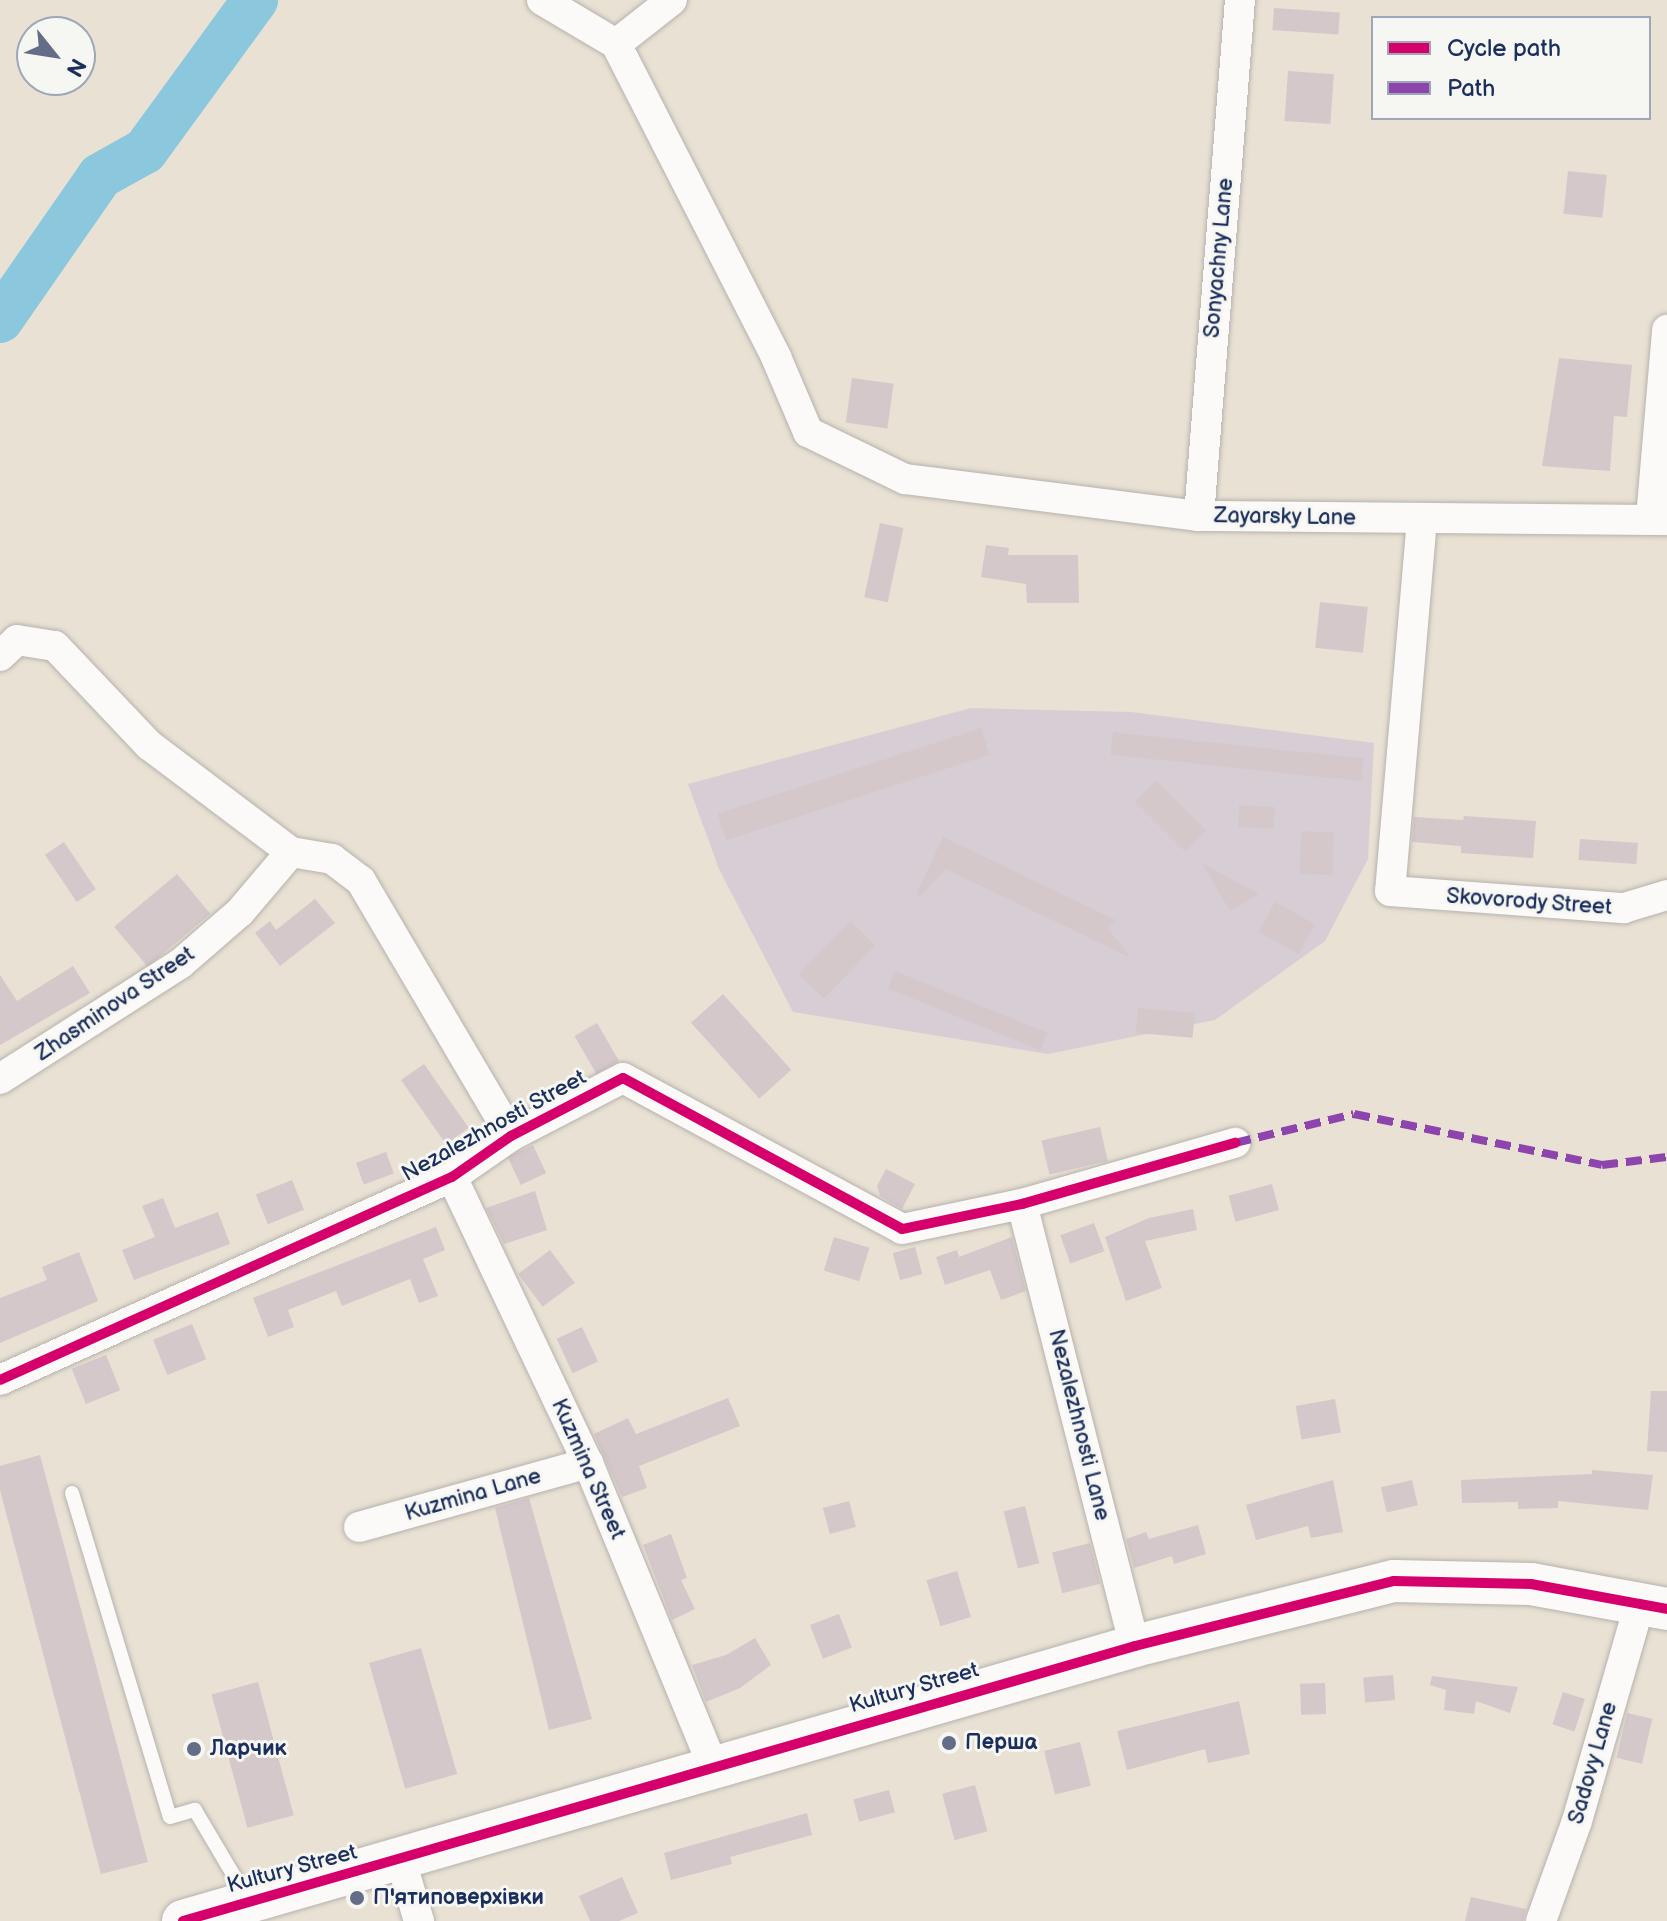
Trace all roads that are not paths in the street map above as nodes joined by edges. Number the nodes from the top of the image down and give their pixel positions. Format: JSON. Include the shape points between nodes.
{"nodes":[{"id":1,"x":542,"y":0,"type":"edge"},
{"id":2,"x":672,"y":0,"type":"edge"},
{"id":3,"x":1240,"y":0,"type":"edge"},
{"id":4,"x":616,"y":44,"type":"junction"},
{"id":5,"x":1667,"y":330,"type":"edge"},
{"id":6,"x":1199,"y":516,"type":"junction"},
{"id":7,"x":1422,"y":519,"type":"junction"},
{"id":8,"x":1659,"y":519,"type":"edge"},
{"id":9,"x":8,"y":648,"type":"edge"},
{"id":10,"x":291,"y":852,"type":"junction"},
{"id":11,"x":1667,"y":895,"type":"edge"},
{"id":12,"x":0,"y":1079,"type":"edge"},
{"id":13,"x":511,"y":1136,"type":"junction"},
{"id":14,"x":1235,"y":1143,"type":"dead end"},
{"id":15,"x":452,"y":1177,"type":"junction"},
{"id":16,"x":1022,"y":1204,"type":"junction"},
{"id":17,"x":0,"y":1380,"type":"edge"},
{"id":18,"x":588,"y":1463,"type":"junction"},
{"id":19,"x":72,"y":1493,"type":"dead end"},
{"id":20,"x":359,"y":1527,"type":"dead end"},
{"id":21,"x":1653,"y":1606,"type":"edge"},
{"id":22,"x":1135,"y":1646,"type":"junction"},
{"id":23,"x":713,"y":1766,"type":"junction"},
{"id":24,"x":401,"y":1861,"type":"junction"},
{"id":25,"x":249,"y":1900,"type":"junction"},
{"id":26,"x":183,"y":1921,"type":"edge"},
{"id":27,"x":419,"y":1921,"type":"edge"},
{"id":28,"x":1541,"y":1921,"type":"edge"}],
"edges":[{"from":1,"to":4,"type":"street"},
{"from":2,"to":4,"type":"street"},
{"from":3,"to":6,"type":"street","name":"Sonyachny Lane"},
{"from":4,"to":6,"type":"street","name":"Zayarsky Lane","via":[[776,357],[808,432],[905,479]]},
{"from":5,"to":8,"type":"street"},
{"from":6,"to":7,"type":"street","name":"Zayarsky Lane"},
{"from":7,"to":8,"type":"street","name":"Zayarsky Lane"},
{"from":7,"to":11,"type":"street","name":"Skovorody Street","via":[[1390,891],[1624,908]]},
{"from":9,"to":10,"type":"street","via":[[55,646],[149,745]]},
{"from":10,"to":12,"type":"street","name":"Zhasminova Street","via":[[240,912],[180,964]]},
{"from":10,"to":13,"type":"street","via":[[332,859],[361,881]]},
{"from":13,"to":15,"type":"street","name":"Nezalezhnosti Street"},
{"from":13,"to":16,"type":"street","name":"Nezalezhnosti Street","via":[[623,1078],[902,1229]]},
{"from":14,"to":16,"type":"street","name":"Nezalezhnosti Street"},
{"from":15,"to":17,"type":"street","name":"Nezalezhnosti Street"},
{"from":15,"to":18,"type":"street","name":"Kuzmina Street"},
{"from":16,"to":22,"type":"street","name":"Nezalezhnosti Lane"},
{"from":18,"to":20,"type":"street","name":"Kuzmina Lane"},
{"from":18,"to":23,"type":"street","name":"Kuzmina Street"},
{"from":19,"to":25,"type":"lane","via":[[170,1817],[195,1810]]},
{"from":21,"to":22,"type":"street","name":"Kultury Street","via":[[1531,1584],[1394,1581]]},
{"from":21,"to":28,"type":"street","name":"Sadovy Lane"},
{"from":22,"to":23,"type":"street","name":"Kultury Street"},
{"from":23,"to":24,"type":"street","name":"Kultury Street"},
{"from":24,"to":25,"type":"street","name":"Kultury Street"},
{"from":24,"to":27,"type":"street"},
{"from":25,"to":26,"type":"street","name":"Kultury Street"}]}
